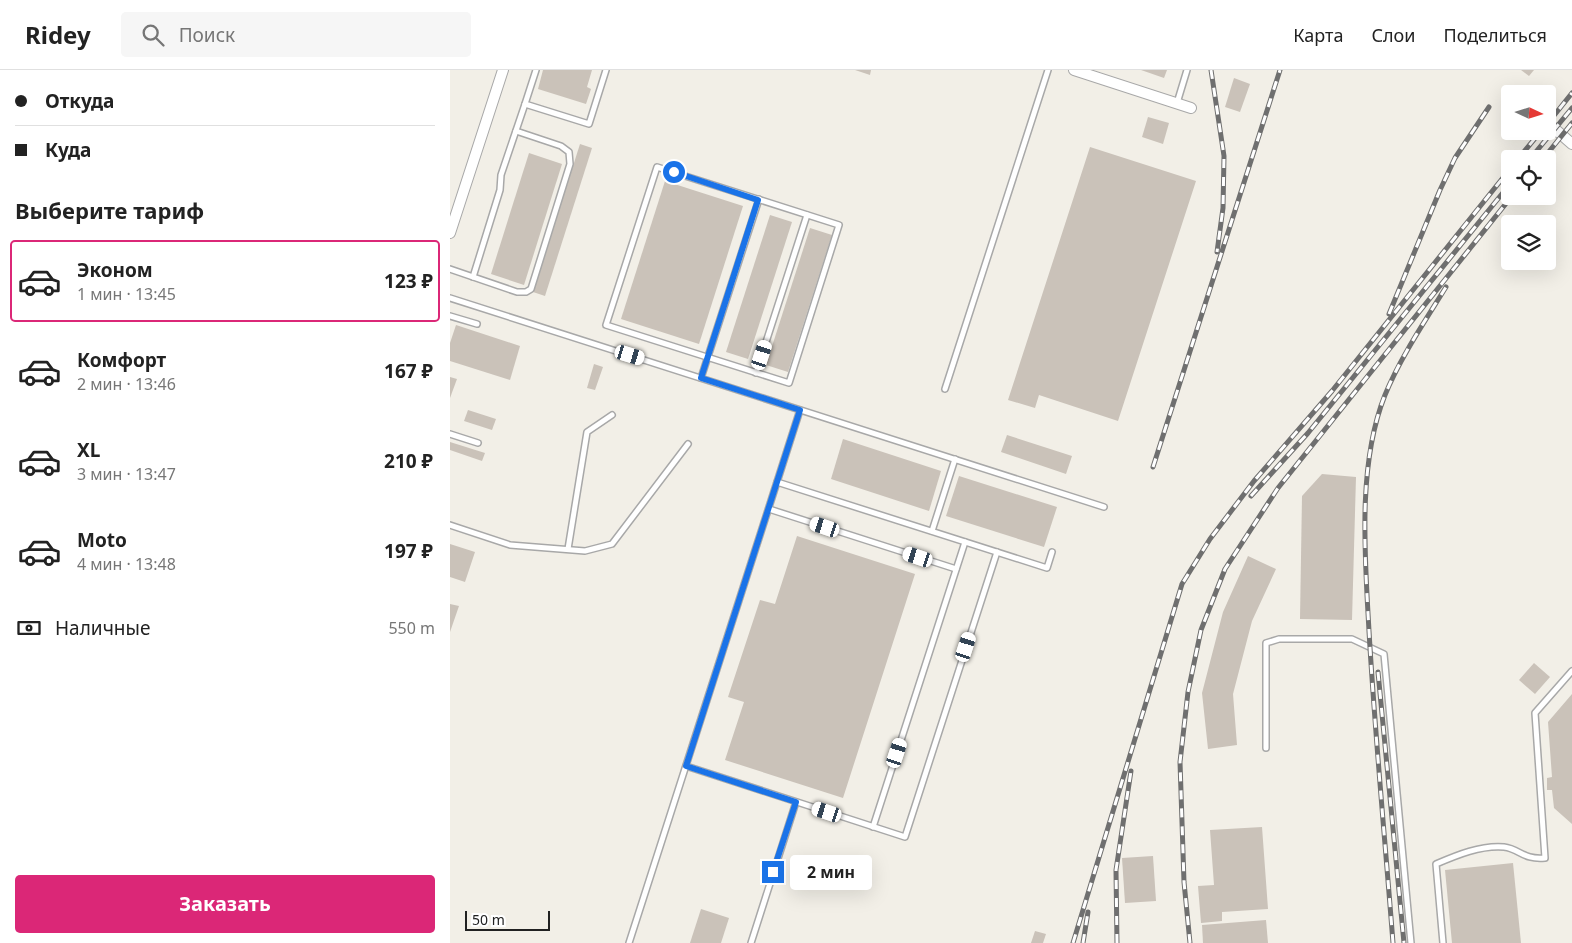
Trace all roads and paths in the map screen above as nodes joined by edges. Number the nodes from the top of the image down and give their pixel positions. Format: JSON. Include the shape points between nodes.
{"nodes":[{"id":1,"x":502,"y":70,"type":"edge"},
{"id":2,"x":536,"y":70,"type":"edge"},
{"id":3,"x":606,"y":70,"type":"edge"},
{"id":4,"x":1048,"y":70,"type":"edge"},
{"id":5,"x":1074,"y":70,"type":"edge"},
{"id":6,"x":1187,"y":70,"type":"edge"},
{"id":7,"x":1177,"y":103,"type":"junction"},
{"id":8,"x":525,"y":104,"type":"junction"},
{"id":9,"x":1192,"y":108,"type":"dead end"},
{"id":10,"x":516,"y":130,"type":"junction"},
{"id":11,"x":1556,"y":130,"type":"edge"},
{"id":12,"x":1572,"y":144,"type":"edge"},
{"id":13,"x":758,"y":200,"type":"junction"},
{"id":14,"x":807,"y":215,"type":"junction"},
{"id":15,"x":450,"y":233,"type":"edge"},
{"id":16,"x":450,"y":269,"type":"edge"},
{"id":17,"x":473,"y":277,"type":"junction"},
{"id":18,"x":450,"y":298,"type":"edge"},
{"id":19,"x":450,"y":316,"type":"edge"},
{"id":20,"x":477,"y":324,"type":"dead end"},
{"id":21,"x":708,"y":357,"type":"junction"},
{"id":22,"x":756,"y":373,"type":"junction"},
{"id":23,"x":701,"y":378,"type":"junction"},
{"id":24,"x":946,"y":389,"type":"dead end"},
{"id":25,"x":800,"y":410,"type":"junction"},
{"id":26,"x":612,"y":415,"type":"dead end"},
{"id":27,"x":450,"y":434,"type":"edge"},
{"id":28,"x":478,"y":443,"type":"dead end"},
{"id":29,"x":688,"y":444,"type":"dead end"},
{"id":30,"x":955,"y":460,"type":"junction"},
{"id":31,"x":777,"y":482,"type":"junction"},
{"id":32,"x":1104,"y":507,"type":"dead end"},
{"id":33,"x":769,"y":509,"type":"junction"},
{"id":34,"x":450,"y":525,"type":"edge"},
{"id":35,"x":932,"y":531,"type":"junction"},
{"id":36,"x":964,"y":542,"type":"junction"},
{"id":37,"x":568,"y":548,"type":"junction"},
{"id":38,"x":997,"y":552,"type":"junction"},
{"id":39,"x":1052,"y":552,"type":"dead end"},
{"id":40,"x":956,"y":569,"type":"junction"},
{"id":41,"x":1572,"y":671,"type":"edge"},
{"id":42,"x":1266,"y":748,"type":"dead end"},
{"id":43,"x":686,"y":766,"type":"junction"},
{"id":44,"x":796,"y":802,"type":"junction"},
{"id":45,"x":873,"y":827,"type":"junction"},
{"id":46,"x":629,"y":943,"type":"edge"},
{"id":47,"x":751,"y":943,"type":"edge"},
{"id":48,"x":1411,"y":943,"type":"edge"},
{"id":49,"x":1443,"y":943,"type":"edge"}],
"edges":[{"from":1,"to":15,"type":"street"},
{"from":2,"to":8,"type":"lane"},
{"from":3,"to":8,"type":"lane","via":[[589,124]]},
{"from":4,"to":24,"type":"lane"},
{"from":5,"to":7,"type":"street"},
{"from":6,"to":7,"type":"lane"},
{"from":7,"to":9,"type":"street"},
{"from":8,"to":10,"type":"lane"},
{"from":10,"to":17,"type":"lane"},
{"from":10,"to":17,"type":"lane","via":[[561,146],[569,152],[570,164],[531,289],[517,292]]},
{"from":11,"to":12,"type":"street"},
{"from":13,"to":14,"type":"lane"},
{"from":13,"to":21,"type":"lane"},
{"from":13,"to":21,"type":"lane","via":[[657,167],[606,325]]},
{"from":14,"to":22,"type":"lane"},
{"from":14,"to":22,"type":"lane","via":[[839,225],[789,383]]},
{"from":16,"to":17,"type":"lane"},
{"from":18,"to":23,"type":"lane"},
{"from":19,"to":20,"type":"lane"},
{"from":21,"to":22,"type":"lane"},
{"from":21,"to":23,"type":"lane"},
{"from":23,"to":25,"type":"lane"},
{"from":25,"to":30,"type":"lane"},
{"from":25,"to":31,"type":"lane"},
{"from":26,"to":37,"type":"lane","via":[[587,432]]},
{"from":27,"to":28,"type":"lane"},
{"from":29,"to":37,"type":"lane","via":[[612,544],[585,551]]},
{"from":30,"to":32,"type":"lane"},
{"from":30,"to":35,"type":"lane"},
{"from":31,"to":33,"type":"lane"},
{"from":31,"to":35,"type":"lane"},
{"from":33,"to":40,"type":"lane"},
{"from":33,"to":43,"type":"lane"},
{"from":34,"to":37,"type":"lane","via":[[510,545]]},
{"from":35,"to":36,"type":"lane"},
{"from":36,"to":38,"type":"lane"},
{"from":36,"to":40,"type":"lane"},
{"from":38,"to":39,"type":"lane","via":[[1047,568]]},
{"from":38,"to":45,"type":"lane","via":[[905,837]]},
{"from":40,"to":45,"type":"lane"},
{"from":41,"to":49,"type":"lane","via":[[1535,713],[1545,858],[1531,859],[1505,847],[1463,853],[1436,864]]},
{"from":42,"to":48,"type":"lane","via":[[1266,643],[1279,639],[1352,639],[1384,654]]},
{"from":43,"to":44,"type":"lane"},
{"from":43,"to":46,"type":"lane"},
{"from":44,"to":45,"type":"lane"},
{"from":44,"to":47,"type":"lane"}]}
